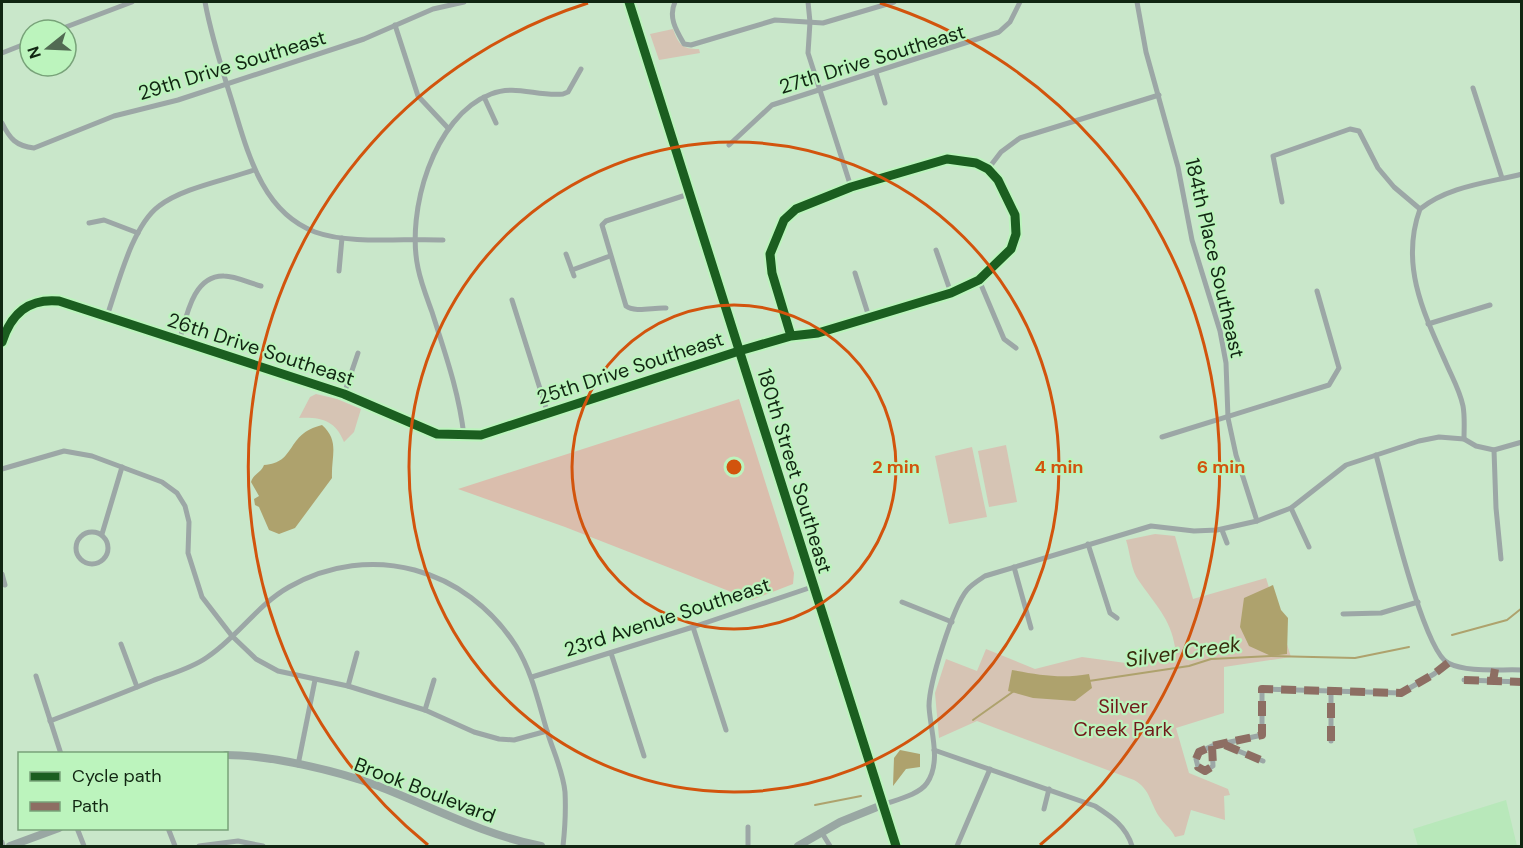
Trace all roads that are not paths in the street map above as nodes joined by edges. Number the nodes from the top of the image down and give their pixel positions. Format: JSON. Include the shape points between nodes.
{"nodes":[{"id":1,"x":131,"y":2,"type":"edge"},
{"id":2,"x":205,"y":2,"type":"edge"},
{"id":3,"x":464,"y":2,"type":"edge"},
{"id":4,"x":629,"y":2,"type":"edge"},
{"id":5,"x":675,"y":2,"type":"edge"},
{"id":6,"x":808,"y":2,"type":"edge"},
{"id":7,"x":894,"y":2,"type":"edge"},
{"id":8,"x":1020,"y":2,"type":"edge"},
{"id":9,"x":1137,"y":2,"type":"edge"},
{"id":10,"x":78,"y":22,"type":"edge"},
{"id":11,"x":810,"y":22,"type":"junction"},
{"id":12,"x":394,"y":25,"type":"junction"},
{"id":13,"x":18,"y":46,"type":"edge"},
{"id":14,"x":2,"y":52,"type":"edge"},
{"id":15,"x":581,"y":69,"type":"dead end"},
{"id":16,"x":876,"y":73,"type":"junction"},
{"id":17,"x":227,"y":84,"type":"junction"},
{"id":18,"x":1473,"y":88,"type":"dead end"},
{"id":19,"x":820,"y":90,"type":"junction"},
{"id":20,"x":1159,"y":95,"type":"junction"},
{"id":21,"x":484,"y":97,"type":"junction"},
{"id":22,"x":885,"y":104,"type":"dead end"},
{"id":23,"x":2,"y":123,"type":"edge"},
{"id":24,"x":496,"y":123,"type":"dead end"},
{"id":25,"x":447,"y":127,"type":"junction"},
{"id":26,"x":729,"y":146,"type":"dead end"},
{"id":27,"x":988,"y":169,"type":"junction"},
{"id":28,"x":254,"y":170,"type":"junction"},
{"id":29,"x":1521,"y":174,"type":"edge"},
{"id":30,"x":1502,"y":178,"type":"junction"},
{"id":31,"x":851,"y":188,"type":"junction"},
{"id":32,"x":689,"y":194,"type":"junction"},
{"id":33,"x":1282,"y":202,"type":"dead end"},
{"id":34,"x":1420,"y":208,"type":"junction"},
{"id":35,"x":89,"y":224,"type":"dead end"},
{"id":36,"x":138,"y":233,"type":"junction"},
{"id":37,"x":342,"y":238,"type":"junction"},
{"id":38,"x":414,"y":239,"type":"junction"},
{"id":39,"x":443,"y":240,"type":"dead end"},
{"id":40,"x":936,"y":250,"type":"dead end"},
{"id":41,"x":566,"y":254,"type":"dead end"},
{"id":42,"x":610,"y":256,"type":"junction"},
{"id":43,"x":339,"y":271,"type":"dead end"},
{"id":44,"x":855,"y":273,"type":"dead end"},
{"id":45,"x":979,"y":280,"type":"junction"},
{"id":46,"x":261,"y":286,"type":"dead end"},
{"id":47,"x":1317,"y":291,"type":"dead end"},
{"id":48,"x":951,"y":293,"type":"junction"},
{"id":49,"x":512,"y":300,"type":"dead end"},
{"id":50,"x":1490,"y":305,"type":"dead end"},
{"id":51,"x":666,"y":308,"type":"dead end"},
{"id":52,"x":107,"y":316,"type":"junction"},
{"id":53,"x":869,"y":317,"type":"junction"},
{"id":54,"x":1428,"y":324,"type":"junction"},
{"id":55,"x":791,"y":336,"type":"junction"},
{"id":56,"x":2,"y":342,"type":"edge"},
{"id":57,"x":179,"y":342,"type":"junction"},
{"id":58,"x":1016,"y":348,"type":"dead end"},
{"id":59,"x":739,"y":351,"type":"junction"},
{"id":60,"x":358,"y":353,"type":"dead end"},
{"id":61,"x":344,"y":394,"type":"junction"},
{"id":62,"x":548,"y":414,"type":"junction"},
{"id":63,"x":1228,"y":418,"type":"junction"},
{"id":64,"x":464,"y":436,"type":"junction"},
{"id":65,"x":1162,"y":437,"type":"dead end"},
{"id":66,"x":1464,"y":439,"type":"junction"},
{"id":67,"x":1521,"y":442,"type":"edge"},
{"id":68,"x":1494,"y":450,"type":"junction"},
{"id":69,"x":1376,"y":455,"type":"junction"},
{"id":70,"x":122,"y":467,"type":"junction"},
{"id":71,"x":2,"y":469,"type":"edge"},
{"id":72,"x":1291,"y":508,"type":"junction"},
{"id":73,"x":1257,"y":521,"type":"junction"},
{"id":74,"x":1222,"y":530,"type":"junction"},
{"id":75,"x":102,"y":534,"type":"junction"},
{"id":76,"x":1227,"y":543,"type":"dead end"},
{"id":77,"x":1088,"y":544,"type":"junction"},
{"id":78,"x":1309,"y":547,"type":"dead end"},
{"id":79,"x":1501,"y":559,"type":"dead end"},
{"id":80,"x":1014,"y":567,"type":"junction"},
{"id":81,"x":2,"y":574,"type":"edge"},
{"id":82,"x":5,"y":585,"type":"dead end"},
{"id":83,"x":812,"y":587,"type":"junction"},
{"id":84,"x":902,"y":602,"type":"dead end"},
{"id":85,"x":1418,"y":602,"type":"junction"},
{"id":86,"x":1344,"y":614,"type":"dead end"},
{"id":87,"x":1117,"y":618,"type":"dead end"},
{"id":88,"x":952,"y":622,"type":"junction"},
{"id":89,"x":693,"y":627,"type":"junction"},
{"id":90,"x":1032,"y":628,"type":"dead end"},
{"id":91,"x":232,"y":636,"type":"junction"},
{"id":92,"x":121,"y":644,"type":"dead end"},
{"id":93,"x":357,"y":653,"type":"dead end"},
{"id":94,"x":611,"y":653,"type":"junction"},
{"id":95,"x":1448,"y":663,"type":"junction"},
{"id":96,"x":1495,"y":669,"type":"junction"},
{"id":97,"x":1521,"y":670,"type":"edge"},
{"id":98,"x":36,"y":676,"type":"dead end"},
{"id":99,"x":532,"y":677,"type":"junction"},
{"id":100,"x":315,"y":680,"type":"junction"},
{"id":101,"x":434,"y":680,"type":"dead end"},
{"id":102,"x":1464,"y":680,"type":"dead end"},
{"id":103,"x":1493,"y":681,"type":"junction"},
{"id":104,"x":1521,"y":682,"type":"edge"},
{"id":105,"x":348,"y":686,"type":"junction"},
{"id":106,"x":137,"y":687,"type":"junction"},
{"id":107,"x":1331,"y":692,"type":"junction"},
{"id":108,"x":425,"y":710,"type":"junction"},
{"id":109,"x":50,"y":721,"type":"junction"},
{"id":110,"x":726,"y":730,"type":"dead end"},
{"id":111,"x":547,"y":731,"type":"junction"},
{"id":112,"x":1331,"y":741,"type":"dead end"},
{"id":113,"x":1225,"y":745,"type":"junction"},
{"id":114,"x":1212,"y":746,"type":"junction"},
{"id":115,"x":934,"y":750,"type":"junction"},
{"id":116,"x":61,"y":752,"type":"edge"},
{"id":117,"x":228,"y":755,"type":"edge"},
{"id":118,"x":644,"y":756,"type":"dead end"},
{"id":119,"x":1263,"y":761,"type":"dead end"},
{"id":120,"x":298,"y":765,"type":"junction"},
{"id":121,"x":990,"y":769,"type":"junction"},
{"id":122,"x":1049,"y":789,"type":"junction"},
{"id":123,"x":882,"y":805,"type":"junction"},
{"id":124,"x":1044,"y":809,"type":"dead end"},
{"id":125,"x":748,"y":827,"type":"dead end"},
{"id":126,"x":54,"y":830,"type":"edge"},
{"id":127,"x":77,"y":830,"type":"edge"},
{"id":128,"x":169,"y":830,"type":"edge"},
{"id":129,"x":822,"y":833,"type":"junction"},
{"id":130,"x":2,"y":842,"type":"edge"},
{"id":131,"x":509,"y":843,"type":"edge"},
{"id":132,"x":3,"y":846,"type":"edge"},
{"id":133,"x":10,"y":846,"type":"edge"},
{"id":134,"x":84,"y":846,"type":"edge"},
{"id":135,"x":175,"y":846,"type":"edge"},
{"id":136,"x":199,"y":846,"type":"edge"},
{"id":137,"x":263,"y":846,"type":"edge"},
{"id":138,"x":541,"y":846,"type":"edge"},
{"id":139,"x":563,"y":846,"type":"edge"},
{"id":140,"x":748,"y":846,"type":"edge"},
{"id":141,"x":798,"y":846,"type":"edge"},
{"id":142,"x":830,"y":846,"type":"edge"},
{"id":143,"x":896,"y":846,"type":"edge"},
{"id":144,"x":957,"y":846,"type":"edge"},
{"id":145,"x":1132,"y":846,"type":"edge"}],
"edges":[{"from":1,"to":10,"type":"street"},
{"from":2,"to":17,"type":"street"},
{"from":3,"to":12,"type":"street","name":"29th Drive Southeast","via":[[433,9]]},
{"from":4,"to":32,"type":"street","name":"180th Street Southeast"},
{"from":5,"to":11,"type":"street","via":[[671,11],[684,44],[775,20]]},
{"from":6,"to":11,"type":"street"},
{"from":7,"to":11,"type":"street","via":[[845,18]]},
{"from":8,"to":16,"type":"street","name":"27th Drive Southeast","via":[[1010,22],[999,32]]},
{"from":9,"to":20,"type":"street","name":"184th Place Southeast"},
{"from":11,"to":19,"type":"street","via":[[808,53]]},
{"from":12,"to":17,"type":"street","name":"29th Drive Southeast","via":[[364,39]]},
{"from":12,"to":25,"type":"street","via":[[418,96]]},
{"from":13,"to":14,"type":"street"},
{"from":15,"to":21,"type":"street","via":[[563,94],[506,90]]},
{"from":16,"to":19,"type":"street","name":"27th Drive Southeast"},
{"from":16,"to":22,"type":"street"},
{"from":17,"to":23,"type":"street","name":"29th Drive Southeast","via":[[114,116],[34,148],[9,138]]},
{"from":17,"to":28,"type":"street"},
{"from":18,"to":30,"type":"street"},
{"from":19,"to":26,"type":"street","name":"27th Drive Southeast","via":[[772,105]]},
{"from":19,"to":31,"type":"street"},
{"from":20,"to":27,"type":"street","via":[[1020,138],[1001,152]]},
{"from":20,"to":63,"type":"street","name":"184th Place Southeast","via":[[1192,240],[1220,330]]},
{"from":21,"to":24,"type":"street"},
{"from":21,"to":25,"type":"street"},
{"from":25,"to":38,"type":"street","via":[[433,154]]},
{"from":27,"to":31,"type":"street","via":[[947,159]]},
{"from":27,"to":45,"type":"street","name":"25th Drive Southeast","via":[[1007,195],[1015,215],[1016,234],[1011,249]]},
{"from":28,"to":36,"type":"street","via":[[170,199],[149,214]]},
{"from":28,"to":37,"type":"street","via":[[284,213],[316,232]]},
{"from":29,"to":30,"type":"street"},
{"from":30,"to":34,"type":"street","via":[[1449,192]]},
{"from":31,"to":55,"type":"street","via":[[796,208],[778,230],[770,254],[772,273]]},
{"from":32,"to":42,"type":"street","via":[[606,221],[602,230]]},
{"from":32,"to":59,"type":"street","name":"180th Street Southeast"},
{"from":33,"to":34,"type":"street","via":[[1273,156],[1350,129],[1359,131],[1378,168],[1394,187]]},
{"from":34,"to":54,"type":"street","via":[[1413,229],[1412,275]]},
{"from":35,"to":36,"type":"street","via":[[104,220]]},
{"from":36,"to":52,"type":"street"},
{"from":37,"to":38,"type":"street"},
{"from":37,"to":43,"type":"street"},
{"from":38,"to":39,"type":"street"},
{"from":38,"to":64,"type":"street","via":[[418,269],[455,382]]},
{"from":40,"to":48,"type":"street"},
{"from":41,"to":42,"type":"street","via":[[573,273]]},
{"from":42,"to":51,"type":"street","via":[[626,306],[637,310]]},
{"from":44,"to":53,"type":"street"},
{"from":45,"to":48,"type":"street","name":"25th Drive Southeast"},
{"from":45,"to":58,"type":"street","via":[[1004,339]]},
{"from":46,"to":57,"type":"street","via":[[224,276],[202,284],[194,294]]},
{"from":47,"to":63,"type":"street","via":[[1338,361],[1337,376],[1321,390]]},
{"from":48,"to":53,"type":"street","name":"25th Drive Southeast"},
{"from":49,"to":62,"type":"street"},
{"from":50,"to":54,"type":"street"},
{"from":52,"to":56,"type":"street","name":"26th Drive Southeast","via":[[45,300],[25,306],[15,314]]},
{"from":52,"to":57,"type":"street","name":"26th Drive Southeast"},
{"from":53,"to":55,"type":"street","name":"25th Drive Southeast","via":[[818,333]]},
{"from":54,"to":66,"type":"street","via":[[1460,394]]},
{"from":55,"to":59,"type":"street","name":"25th Drive Southeast"},
{"from":57,"to":61,"type":"street","name":"26th Drive Southeast"},
{"from":59,"to":62,"type":"street","name":"25th Drive Southeast"},
{"from":59,"to":83,"type":"street","name":"180th Street Southeast"},
{"from":60,"to":61,"type":"street"},
{"from":61,"to":64,"type":"street","name":"26th Drive Southeast","via":[[437,434]]},
{"from":62,"to":64,"type":"street","name":"25th Drive Southeast","via":[[481,435]]},
{"from":63,"to":65,"type":"street"},
{"from":63,"to":73,"type":"street","name":"184th Place Southeast"},
{"from":66,"to":68,"type":"street"},
{"from":66,"to":69,"type":"street","via":[[1439,437]]},
{"from":67,"to":68,"type":"street"},
{"from":68,"to":79,"type":"street"},
{"from":69,"to":72,"type":"street","via":[[1346,465]]},
{"from":69,"to":85,"type":"street"},
{"from":70,"to":71,"type":"street","via":[[64,451]]},
{"from":70,"to":75,"type":"street"},
{"from":70,"to":91,"type":"street","via":[[162,482],[177,493],[189,522],[188,553],[202,597]]},
{"from":72,"to":73,"type":"street"},
{"from":72,"to":78,"type":"street"},
{"from":73,"to":74,"type":"street"},
{"from":74,"to":76,"type":"street"},
{"from":74,"to":77,"type":"street","via":[[1150,526]]},
{"from":75,"to":75,"type":"street","via":[[92,533],[78,540],[76,550],[82,560],[93,563],[105,558],[108,544]]},
{"from":77,"to":80,"type":"street"},
{"from":77,"to":87,"type":"street","via":[[1110,613]]},
{"from":80,"to":88,"type":"street","via":[[975,582],[966,591]]},
{"from":80,"to":90,"type":"street"},
{"from":81,"to":82,"type":"street"},
{"from":83,"to":89,"type":"street","name":"23rd Avenue Southeast"},
{"from":83,"to":123,"type":"street","name":"180th Street Southeast"},
{"from":84,"to":88,"type":"street"},
{"from":85,"to":86,"type":"street","via":[[1381,613]]},
{"from":85,"to":95,"type":"street","via":[[1430,638]]},
{"from":88,"to":115,"type":"street","via":[[930,689]]},
{"from":89,"to":94,"type":"street","name":"23rd Avenue Southeast"},
{"from":89,"to":110,"type":"street"},
{"from":91,"to":99,"type":"street","via":[[288,587],[332,570],[386,565],[433,576],[460,588],[496,618]]},
{"from":91,"to":100,"type":"street","via":[[256,659],[278,671]]},
{"from":91,"to":106,"type":"street","via":[[207,658]]},
{"from":92,"to":106,"type":"street"},
{"from":93,"to":105,"type":"street"},
{"from":94,"to":99,"type":"street","name":"23rd Avenue Southeast"},
{"from":94,"to":118,"type":"street"},
{"from":95,"to":96,"type":"street"},
{"from":95,"to":107,"type":"street","via":[[1401,693]]},
{"from":96,"to":97,"type":"street"},
{"from":96,"to":103,"type":"street"},
{"from":98,"to":109,"type":"street"},
{"from":99,"to":111,"type":"street"},
{"from":100,"to":105,"type":"street"},
{"from":100,"to":120,"type":"street"},
{"from":101,"to":108,"type":"street"},
{"from":102,"to":103,"type":"street"},
{"from":103,"to":104,"type":"street"},
{"from":105,"to":108,"type":"street"},
{"from":106,"to":109,"type":"street"},
{"from":107,"to":112,"type":"street"},
{"from":107,"to":113,"type":"street","via":[[1263,689],[1262,735]]},
{"from":108,"to":111,"type":"street","via":[[499,739],[514,740]]},
{"from":109,"to":116,"type":"street"},
{"from":111,"to":139,"type":"street","via":[[565,790]]},
{"from":113,"to":114,"type":"street"},
{"from":113,"to":119,"type":"street"},
{"from":114,"to":114,"type":"street","via":[[1198,752],[1196,759],[1198,767],[1205,771],[1214,766]]},
{"from":115,"to":121,"type":"street"},
{"from":115,"to":123,"type":"street","via":[[926,785]]},
{"from":117,"to":120,"type":"street","name":"Brook Boulevard"},
{"from":120,"to":131,"type":"street","name":"Brook Boulevard","via":[[375,785]]},
{"from":121,"to":122,"type":"street"},
{"from":121,"to":144,"type":"street"},
{"from":122,"to":124,"type":"street"},
{"from":122,"to":145,"type":"street","via":[[1095,806],[1117,820]]},
{"from":123,"to":129,"type":"street"},
{"from":123,"to":143,"type":"street","name":"180th Street Southeast"},
{"from":125,"to":140,"type":"street"},
{"from":126,"to":133,"type":"street"},
{"from":127,"to":134,"type":"street"},
{"from":128,"to":135,"type":"street"},
{"from":129,"to":141,"type":"street"},
{"from":129,"to":142,"type":"street"},
{"from":130,"to":132,"type":"street"},
{"from":131,"to":138,"type":"street","name":"Brook Boulevard"},
{"from":136,"to":137,"type":"street","via":[[238,841]]}]}
